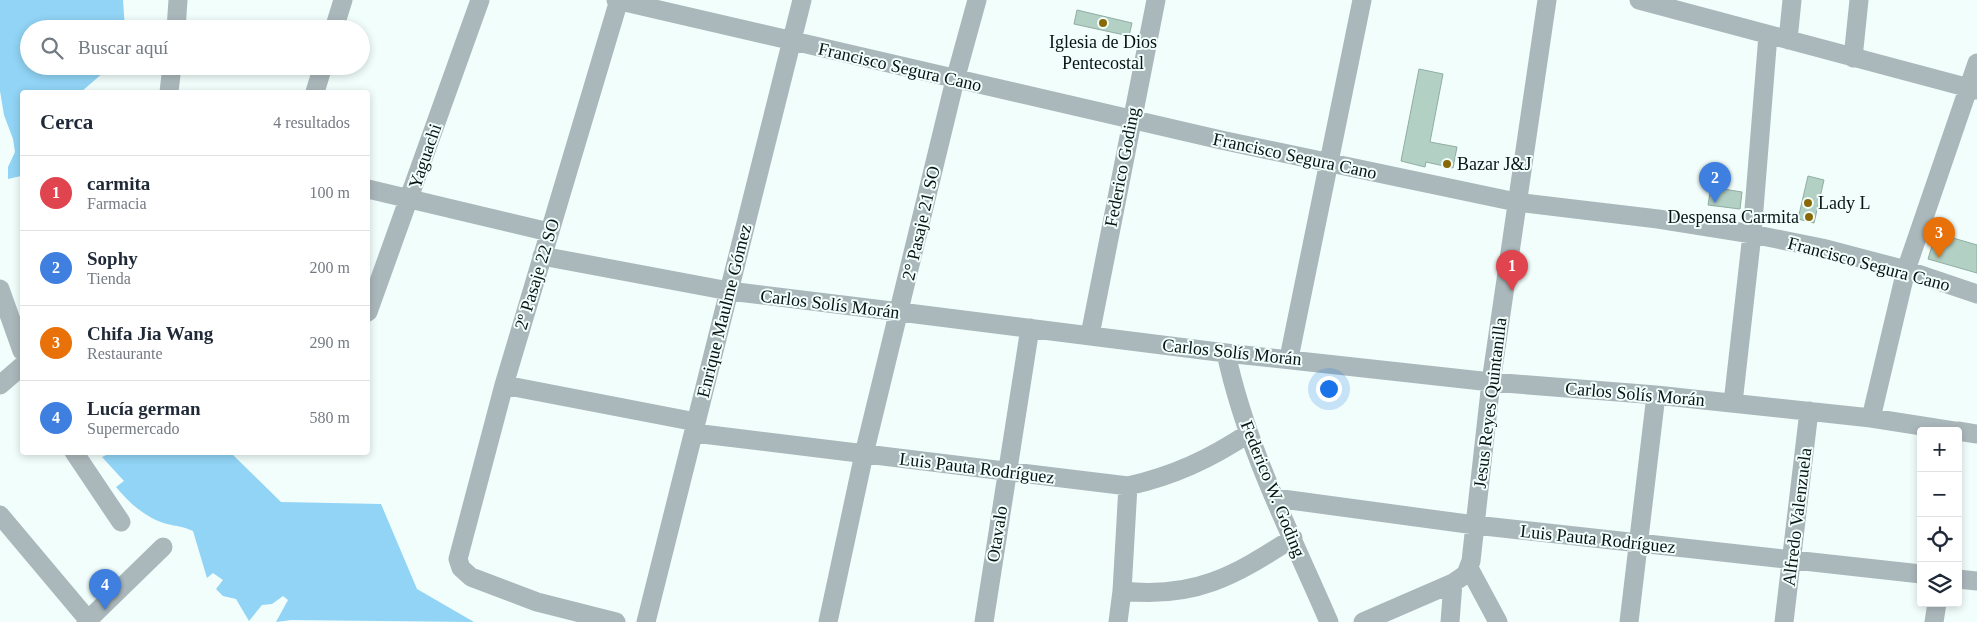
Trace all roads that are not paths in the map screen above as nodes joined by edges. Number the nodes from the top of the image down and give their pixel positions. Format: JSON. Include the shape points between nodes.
{"nodes":[{"id":1,"x":178,"y":0,"type":"edge"},
{"id":2,"x":343,"y":0,"type":"edge"},
{"id":3,"x":480,"y":0,"type":"edge"},
{"id":4,"x":618,"y":0,"type":"edge"},
{"id":5,"x":802,"y":0,"type":"edge"},
{"id":6,"x":977,"y":0,"type":"edge"},
{"id":7,"x":1156,"y":0,"type":"edge"},
{"id":8,"x":1362,"y":0,"type":"edge"},
{"id":9,"x":1547,"y":0,"type":"edge"},
{"id":10,"x":1639,"y":0,"type":"edge"},
{"id":11,"x":1792,"y":0,"type":"edge"},
{"id":12,"x":1859,"y":0,"type":"edge"},
{"id":13,"x":1689,"y":7,"type":"edge"},
{"id":14,"x":177,"y":20,"type":"edge"},
{"id":15,"x":337,"y":20,"type":"edge"},
{"id":16,"x":1768,"y":35,"type":"junction"},
{"id":17,"x":1788,"y":40,"type":"junction"},
{"id":18,"x":792,"y":42,"type":"junction"},
{"id":19,"x":1853,"y":58,"type":"junction"},
{"id":20,"x":1977,"y":63,"type":"edge"},
{"id":21,"x":171,"y":75,"type":"edge"},
{"id":22,"x":319,"y":75,"type":"edge"},
{"id":23,"x":955,"y":80,"type":"junction"},
{"id":24,"x":1973,"y":89,"type":"edge"},
{"id":25,"x":169,"y":90,"type":"edge"},
{"id":26,"x":315,"y":90,"type":"edge"},
{"id":27,"x":1131,"y":119,"type":"junction"},
{"id":28,"x":1328,"y":163,"type":"junction"},
{"id":29,"x":370,"y":190,"type":"edge"},
{"id":30,"x":410,"y":200,"type":"junction"},
{"id":31,"x":1516,"y":202,"type":"junction"},
{"id":32,"x":549,"y":232,"type":"junction"},
{"id":33,"x":1752,"y":234,"type":"junction"},
{"id":34,"x":542,"y":256,"type":"junction"},
{"id":35,"x":1906,"y":270,"type":"junction"},
{"id":36,"x":0,"y":289,"type":"edge"},
{"id":37,"x":729,"y":291,"type":"junction"},
{"id":38,"x":1977,"y":294,"type":"edge"},
{"id":39,"x":370,"y":307,"type":"edge"},
{"id":40,"x":900,"y":312,"type":"junction"},
{"id":41,"x":1030,"y":328,"type":"junction"},
{"id":42,"x":1090,"y":335,"type":"junction"},
{"id":43,"x":20,"y":345,"type":"edge"},
{"id":44,"x":1226,"y":353,"type":"junction"},
{"id":45,"x":1289,"y":358,"type":"junction"},
{"id":46,"x":20,"y":368,"type":"edge"},
{"id":47,"x":1492,"y":382,"type":"junction"},
{"id":48,"x":0,"y":385,"type":"edge"},
{"id":49,"x":504,"y":385,"type":"junction"},
{"id":50,"x":1656,"y":394,"type":"junction"},
{"id":51,"x":1733,"y":403,"type":"junction"},
{"id":52,"x":1810,"y":412,"type":"junction"},
{"id":53,"x":1871,"y":418,"type":"junction"},
{"id":54,"x":1922,"y":427,"type":"edge"},
{"id":55,"x":695,"y":428,"type":"junction"},
{"id":56,"x":1249,"y":433,"type":"junction"},
{"id":57,"x":864,"y":454,"type":"junction"},
{"id":58,"x":76,"y":455,"type":"edge"},
{"id":59,"x":1006,"y":473,"type":"junction"},
{"id":60,"x":1128,"y":486,"type":"junction"},
{"id":61,"x":1275,"y":498,"type":"junction"},
{"id":62,"x":0,"y":515,"type":"edge"},
{"id":63,"x":121,"y":522,"type":"dead end"},
{"id":64,"x":1475,"y":525,"type":"junction"},
{"id":65,"x":1293,"y":538,"type":"junction"},
{"id":66,"x":1640,"y":543,"type":"junction"},
{"id":67,"x":163,"y":547,"type":"dead end"},
{"id":68,"x":1791,"y":560,"type":"junction"},
{"id":69,"x":1469,"y":568,"type":"junction"},
{"id":70,"x":1917,"y":574,"type":"edge"},
{"id":71,"x":1962,"y":579,"type":"edge"},
{"id":72,"x":1977,"y":581,"type":"edge"},
{"id":73,"x":1453,"y":583,"type":"junction"},
{"id":74,"x":1122,"y":591,"type":"junction"},
{"id":75,"x":1936,"y":607,"type":"edge"},
{"id":76,"x":88,"y":621,"type":"edge"},
{"id":77,"x":616,"y":622,"type":"edge"},
{"id":78,"x":646,"y":622,"type":"edge"},
{"id":79,"x":828,"y":622,"type":"edge"},
{"id":80,"x":984,"y":622,"type":"edge"},
{"id":81,"x":1118,"y":622,"type":"edge"},
{"id":82,"x":1329,"y":622,"type":"edge"},
{"id":83,"x":1363,"y":622,"type":"edge"},
{"id":84,"x":1450,"y":622,"type":"edge"},
{"id":85,"x":1498,"y":622,"type":"edge"},
{"id":86,"x":1629,"y":622,"type":"edge"},
{"id":87,"x":1784,"y":622,"type":"edge"},
{"id":88,"x":1934,"y":622,"type":"edge"}],
"edges":[{"from":1,"to":14,"type":"street"},
{"from":2,"to":15,"type":"street"},
{"from":3,"to":30,"type":"street","name":"Yaguachi"},
{"from":4,"to":18,"type":"street","name":"Francisco Segura Cano"},
{"from":4,"to":32,"type":"street","name":"2º Pasaje 22 SO"},
{"from":5,"to":18,"type":"street","name":"Enrique Maulme Gómez"},
{"from":6,"to":23,"type":"street","name":"2° Pasaje 21 SO"},
{"from":7,"to":27,"type":"street","name":"Federico Goding"},
{"from":8,"to":28,"type":"street"},
{"from":9,"to":31,"type":"street","name":"Jesus Reyes Quintanilla"},
{"from":10,"to":13,"type":"street"},
{"from":11,"to":17,"type":"street"},
{"from":12,"to":19,"type":"street"},
{"from":13,"to":16,"type":"street"},
{"from":16,"to":17,"type":"street"},
{"from":16,"to":33,"type":"street"},
{"from":17,"to":19,"type":"street"},
{"from":18,"to":23,"type":"street","name":"Francisco Segura Cano"},
{"from":18,"to":37,"type":"street","name":"Enrique Maulme Gómez"},
{"from":19,"to":24,"type":"street"},
{"from":20,"to":24,"type":"street"},
{"from":21,"to":25,"type":"street"},
{"from":22,"to":26,"type":"street"},
{"from":23,"to":27,"type":"street","name":"Francisco Segura Cano"},
{"from":23,"to":40,"type":"street","name":"2° Pasaje 21 SO"},
{"from":24,"to":35,"type":"street"},
{"from":27,"to":28,"type":"street","name":"Francisco Segura Cano"},
{"from":27,"to":42,"type":"street","name":"Federico Goding"},
{"from":28,"to":31,"type":"street","name":"Francisco Segura Cano"},
{"from":28,"to":45,"type":"street"},
{"from":29,"to":30,"type":"street"},
{"from":30,"to":32,"type":"street"},
{"from":30,"to":39,"type":"street","name":"Yaguachi"},
{"from":31,"to":33,"type":"street","name":"Francisco Segura Cano"},
{"from":31,"to":47,"type":"street","name":"Jesus Reyes Quintanilla"},
{"from":32,"to":34,"type":"street","name":"2º Pasaje 22 SO"},
{"from":33,"to":35,"type":"street","name":"Francisco Segura Cano"},
{"from":33,"to":51,"type":"street"},
{"from":34,"to":37,"type":"street","name":"Carlos Solís Morán"},
{"from":34,"to":49,"type":"street","name":"2º Pasaje 22 SO"},
{"from":35,"to":38,"type":"street","name":"Francisco Segura Cano"},
{"from":35,"to":53,"type":"street"},
{"from":36,"to":43,"type":"street"},
{"from":37,"to":40,"type":"street","name":"Carlos Solís Morán"},
{"from":37,"to":55,"type":"street","name":"Enrique Maulme Gómez"},
{"from":40,"to":41,"type":"street","name":"Carlos Solís Morán"},
{"from":40,"to":57,"type":"street","name":"2° Pasaje 21 SO"},
{"from":41,"to":42,"type":"street","name":"Carlos Solís Morán"},
{"from":41,"to":59,"type":"street","name":"Otavalo"},
{"from":42,"to":44,"type":"street","name":"Carlos Solís Morán"},
{"from":44,"to":45,"type":"street","name":"Carlos Solís Morán"},
{"from":44,"to":56,"type":"street","name":"Federico W. Goding"},
{"from":45,"to":47,"type":"street","name":"Carlos Solís Morán"},
{"from":46,"to":48,"type":"street"},
{"from":47,"to":50,"type":"street","name":"Carlos Solís Morán"},
{"from":47,"to":64,"type":"street","name":"Jesus Reyes Quintanilla"},
{"from":49,"to":55,"type":"street","name":"Luis Pauta Rodríguez"},
{"from":49,"to":77,"type":"street","name":"2º Pasaje 22 SO","via":[[459,549],[461,568],[471,577],[537,602]]},
{"from":50,"to":51,"type":"street","name":"Carlos Solís Morán"},
{"from":50,"to":66,"type":"street"},
{"from":51,"to":52,"type":"street","name":"Carlos Solís Morán"},
{"from":52,"to":53,"type":"street","name":"Carlos Solís Morán"},
{"from":52,"to":68,"type":"street","name":"Alfredo Valenzuela"},
{"from":53,"to":54,"type":"street","name":"Carlos Solís Morán"},
{"from":55,"to":57,"type":"street","name":"Luis Pauta Rodríguez"},
{"from":55,"to":78,"type":"street","name":"Enrique Maulme Gómez"},
{"from":56,"to":60,"type":"street","name":"Luis Pauta Rodríguez","via":[[1186,469]]},
{"from":56,"to":61,"type":"street","name":"Federico W. Goding"},
{"from":57,"to":59,"type":"street","name":"Luis Pauta Rodríguez"},
{"from":57,"to":79,"type":"street","name":"2° Pasaje 21 SO"},
{"from":58,"to":63,"type":"street"},
{"from":59,"to":60,"type":"street","name":"Luis Pauta Rodríguez"},
{"from":59,"to":80,"type":"street","name":"Otavalo"},
{"from":60,"to":74,"type":"street"},
{"from":61,"to":64,"type":"street","name":"Luis Pauta Rodríguez"},
{"from":61,"to":65,"type":"street","name":"Federico W. Goding"},
{"from":62,"to":76,"type":"street"},
{"from":64,"to":66,"type":"street","name":"Luis Pauta Rodríguez"},
{"from":64,"to":69,"type":"street","name":"Jesus Reyes Quintanilla"},
{"from":65,"to":74,"type":"street","via":[[1245,569],[1214,583],[1149,594]]},
{"from":65,"to":82,"type":"street","name":"Federico W. Goding"},
{"from":66,"to":68,"type":"street","name":"Luis Pauta Rodríguez"},
{"from":66,"to":86,"type":"street"},
{"from":67,"to":76,"type":"street"},
{"from":68,"to":70,"type":"street","name":"Luis Pauta Rodríguez"},
{"from":68,"to":87,"type":"street","name":"Alfredo Valenzuela"},
{"from":69,"to":73,"type":"street"},
{"from":69,"to":85,"type":"street"},
{"from":71,"to":72,"type":"street"},
{"from":73,"to":83,"type":"street"},
{"from":73,"to":84,"type":"street"},
{"from":74,"to":81,"type":"street"},
{"from":75,"to":88,"type":"street"}]}
